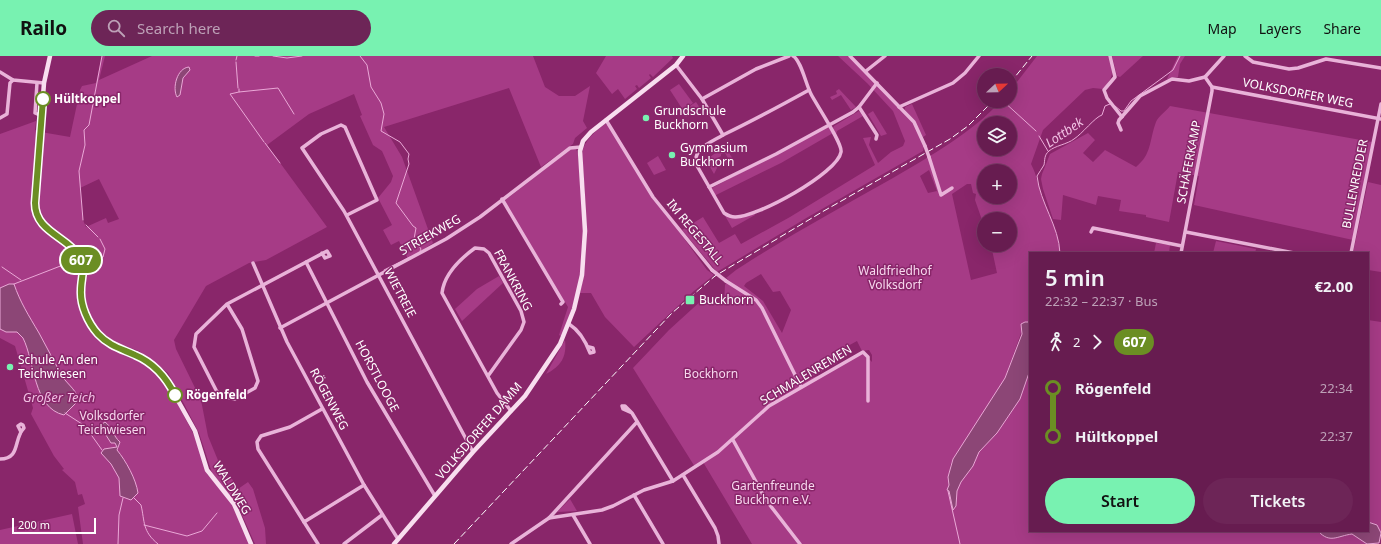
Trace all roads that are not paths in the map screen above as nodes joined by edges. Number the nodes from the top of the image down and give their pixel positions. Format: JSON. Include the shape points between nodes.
{"nodes":[{"id":1,"x":50,"y":56,"type":"edge"},
{"id":2,"x":683,"y":56,"type":"edge"},
{"id":3,"x":789,"y":56,"type":"edge"},
{"id":4,"x":792,"y":56,"type":"edge"},
{"id":5,"x":850,"y":56,"type":"edge"},
{"id":6,"x":885,"y":56,"type":"edge"},
{"id":7,"x":979,"y":56,"type":"edge"},
{"id":8,"x":1110,"y":56,"type":"edge"},
{"id":9,"x":1224,"y":56,"type":"edge"},
{"id":10,"x":1244,"y":56,"type":"edge"},
{"id":11,"x":676,"y":65,"type":"junction"},
{"id":12,"x":1381,"y":68,"type":"edge"},
{"id":13,"x":866,"y":71,"type":"junction"},
{"id":14,"x":0,"y":72,"type":"edge"},
{"id":15,"x":1205,"y":77,"type":"junction"},
{"id":16,"x":13,"y":80,"type":"junction"},
{"id":17,"x":37,"y":83,"type":"junction"},
{"id":18,"x":44,"y":83,"type":"junction"},
{"id":19,"x":877,"y":83,"type":"junction"},
{"id":20,"x":1212,"y":87,"type":"junction"},
{"id":21,"x":809,"y":90,"type":"junction"},
{"id":22,"x":702,"y":99,"type":"junction"},
{"id":23,"x":1381,"y":104,"type":"edge"},
{"id":24,"x":859,"y":107,"type":"junction"},
{"id":25,"x":899,"y":107,"type":"junction"},
{"id":26,"x":42,"y":116,"type":"junction"},
{"id":27,"x":1122,"y":117,"type":"junction"},
{"id":28,"x":0,"y":118,"type":"edge"},
{"id":29,"x":1380,"y":119,"type":"edge"},
{"id":30,"x":606,"y":120,"type":"junction"},
{"id":31,"x":829,"y":125,"type":"junction"},
{"id":32,"x":1121,"y":130,"type":"dead end"},
{"id":33,"x":723,"y":135,"type":"junction"},
{"id":34,"x":876,"y":139,"type":"dead end"},
{"id":35,"x":581,"y":147,"type":"junction"},
{"id":36,"x":709,"y":187,"type":"junction"},
{"id":37,"x":952,"y":188,"type":"dead end"},
{"id":38,"x":502,"y":199,"type":"junction"},
{"id":39,"x":347,"y":215,"type":"junction"},
{"id":40,"x":1091,"y":232,"type":"dead end"},
{"id":41,"x":1186,"y":232,"type":"junction"},
{"id":42,"x":1182,"y":246,"type":"junction"},
{"id":43,"x":1181,"y":252,"type":"edge"},
{"id":44,"x":1289,"y":252,"type":"edge"},
{"id":45,"x":1351,"y":252,"type":"edge"},
{"id":46,"x":322,"y":253,"type":"dead end"},
{"id":47,"x":253,"y":262,"type":"dead end"},
{"id":48,"x":306,"y":262,"type":"junction"},
{"id":49,"x":379,"y":275,"type":"junction"},
{"id":50,"x":262,"y":286,"type":"junction"},
{"id":51,"x":328,"y":303,"type":"junction"},
{"id":52,"x":227,"y":304,"type":"junction"},
{"id":53,"x":561,"y":304,"type":"dead end"},
{"id":54,"x":569,"y":324,"type":"junction"},
{"id":55,"x":280,"y":328,"type":"junction"},
{"id":56,"x":589,"y":347,"type":"dead end"},
{"id":57,"x":488,"y":376,"type":"junction"},
{"id":58,"x":801,"y":387,"type":"junction"},
{"id":59,"x":868,"y":401,"type":"dead end"},
{"id":60,"x":322,"y":409,"type":"junction"},
{"id":61,"x":511,"y":411,"type":"junction"},
{"id":62,"x":632,"y":414,"type":"dead end"},
{"id":63,"x":637,"y":422,"type":"junction"},
{"id":64,"x":21,"y":432,"type":"dead end"},
{"id":65,"x":733,"y":440,"type":"junction"},
{"id":66,"x":473,"y":452,"type":"junction"},
{"id":67,"x":0,"y":460,"type":"edge"},
{"id":68,"x":683,"y":475,"type":"junction"},
{"id":69,"x":673,"y":481,"type":"junction"},
{"id":70,"x":364,"y":484,"type":"junction"},
{"id":71,"x":634,"y":495,"type":"junction"},
{"id":72,"x":435,"y":496,"type":"junction"},
{"id":73,"x":382,"y":515,"type":"junction"},
{"id":74,"x":573,"y":515,"type":"junction"},
{"id":75,"x":549,"y":518,"type":"junction"},
{"id":76,"x":304,"y":522,"type":"junction"},
{"id":77,"x":398,"y":539,"type":"junction"},
{"id":78,"x":251,"y":544,"type":"edge"},
{"id":79,"x":318,"y":544,"type":"edge"},
{"id":80,"x":344,"y":544,"type":"edge"},
{"id":81,"x":394,"y":544,"type":"edge"},
{"id":82,"x":511,"y":544,"type":"edge"},
{"id":83,"x":590,"y":544,"type":"edge"},
{"id":84,"x":663,"y":544,"type":"edge"},
{"id":85,"x":719,"y":544,"type":"edge"},
{"id":86,"x":800,"y":544,"type":"edge"}],
"edges":[{"from":1,"to":18,"type":"main road","name":"WALDWEG"},
{"from":2,"to":11,"type":"main road"},
{"from":3,"to":22,"type":"street","via":[[750,72]]},
{"from":4,"to":21,"type":"street","via":[[798,60]]},
{"from":5,"to":13,"type":"street"},
{"from":6,"to":13,"type":"street"},
{"from":7,"to":25,"type":"street","via":[[953,83]]},
{"from":8,"to":27,"type":"street","via":[[1115,77],[1104,90]]},
{"from":9,"to":15,"type":"street"},
{"from":10,"to":12,"type":"street","via":[[1256,63],[1288,69],[1326,59]]},
{"from":11,"to":22,"type":"street"},
{"from":11,"to":30,"type":"main road"},
{"from":13,"to":19,"type":"street"},
{"from":14,"to":16,"type":"street"},
{"from":15,"to":20,"type":"street"},
{"from":15,"to":27,"type":"street","via":[[1189,81],[1167,81],[1136,100]]},
{"from":16,"to":17,"type":"street"},
{"from":16,"to":28,"type":"street","via":[[10,83],[7,114]]},
{"from":17,"to":18,"type":"street"},
{"from":17,"to":26,"type":"street","via":[[35,114]]},
{"from":18,"to":26,"type":"main road","name":"WALDWEG"},
{"from":19,"to":24,"type":"street"},
{"from":19,"to":25,"type":"street"},
{"from":20,"to":29,"type":"street","name":"VOLKSDORFER WEG"},
{"from":20,"to":41,"type":"street","name":"SCHÄFERKAMP"},
{"from":21,"to":31,"type":"street"},
{"from":21,"to":33,"type":"street"},
{"from":22,"to":33,"type":"street"},
{"from":23,"to":29,"type":"street","name":"BULLENREDDER"},
{"from":24,"to":31,"type":"street"},
{"from":24,"to":34,"type":"street"},
{"from":25,"to":37,"type":"street","bridge":true,"via":[[914,122],[941,195]]},
{"from":26,"to":78,"type":"main road","name":"WALDWEG","via":[[35,203],[38,218],[80,258],[83,269],[82,301],[89,321],[96,331],[112,345],[149,363],[167,381],[197,436],[207,470],[234,504]]},
{"from":27,"to":32,"type":"street","via":[[1118,123]]},
{"from":29,"to":45,"type":"street","name":"BULLENREDDER"},
{"from":30,"to":35,"type":"main road","via":[[587,136]]},
{"from":30,"to":58,"type":"street","name":"IM REGESTALL","bridge":true,"via":[[653,197],[712,270],[756,300],[762,308]]},
{"from":31,"to":36,"type":"street"},
{"from":31,"to":36,"type":"street","via":[[841,145],[841,153],[834,165],[817,178],[765,208],[738,217],[729,216]]},
{"from":33,"to":36,"type":"street","via":[[701,149],[696,156],[696,164]]},
{"from":35,"to":38,"type":"street","name":"STREEKWEG","via":[[574,146],[568,149]]},
{"from":35,"to":54,"type":"main road","name":"VOLKSDORFER DAMM","via":[[585,255],[580,290]]},
{"from":38,"to":49,"type":"street","name":"STREEKWEG","via":[[446,239]]},
{"from":38,"to":53,"type":"street","via":[[563,302]]},
{"from":39,"to":39,"type":"street","name":"WIETREIE","via":[[302,148],[321,134],[342,125],[377,200]]},
{"from":39,"to":49,"type":"street","name":"WIETREIE"},
{"from":40,"to":42,"type":"street","via":[[1093,228]]},
{"from":41,"to":42,"type":"street","name":"SCHÄFERKAMP"},
{"from":41,"to":44,"type":"street"},
{"from":42,"to":43,"type":"street","name":"SCHÄFERKAMP"},
{"from":46,"to":48,"type":"street"},
{"from":47,"to":50,"type":"street","name":"RÖGENWEG"},
{"from":48,"to":50,"type":"street"},
{"from":48,"to":51,"type":"street","name":"HORSTLOOGE"},
{"from":49,"to":51,"type":"street","name":"STREEKWEG"},
{"from":49,"to":66,"type":"street","name":"WIETREIE"},
{"from":50,"to":52,"type":"street"},
{"from":50,"to":55,"type":"street","name":"RÖGENWEG"},
{"from":51,"to":55,"type":"street","name":"STREEKWEG"},
{"from":51,"to":72,"type":"street","name":"HORSTLOOGE","via":[[371,388]]},
{"from":52,"to":52,"type":"street","via":[[196,334],[194,347],[217,392],[224,398],[235,399],[255,388],[258,381],[242,329]]},
{"from":54,"to":56,"type":"street"},
{"from":54,"to":61,"type":"main road","name":"VOLKSDORFER DAMM","via":[[557,349],[525,396]]},
{"from":55,"to":60,"type":"street","name":"RÖGENWEG"},
{"from":57,"to":57,"type":"street","name":"FRANKRING","via":[[524,322],[521,311],[489,253],[484,248],[475,248],[448,274],[442,293]]},
{"from":57,"to":61,"type":"street","name":"FRANKRING","via":[[504,404]]},
{"from":58,"to":59,"type":"street","name":"SCHMALENREMEN","via":[[863,352],[868,357]]},
{"from":58,"to":65,"type":"street","name":"SCHMALENREMEN","via":[[769,406]]},
{"from":60,"to":70,"type":"street","name":"RÖGENWEG"},
{"from":60,"to":76,"type":"street","via":[[290,427],[261,436],[257,442],[264,461]]},
{"from":61,"to":66,"type":"main road","name":"VOLKSDORFER DAMM"},
{"from":62,"to":63,"type":"street"},
{"from":63,"to":69,"type":"street"},
{"from":63,"to":75,"type":"street"},
{"from":64,"to":67,"type":"street","via":[[16,451],[12,456]]},
{"from":65,"to":68,"type":"street","name":"SCHMALENREMEN"},
{"from":65,"to":86,"type":"street","via":[[766,500]]},
{"from":66,"to":72,"type":"main road","name":"VOLKSDORFER DAMM"},
{"from":68,"to":69,"type":"street","name":"SCHMALENREMEN"},
{"from":68,"to":85,"type":"street","via":[[715,528]]},
{"from":69,"to":71,"type":"street","name":"SCHMALENREMEN"},
{"from":70,"to":73,"type":"street","name":"RÖGENWEG"},
{"from":70,"to":76,"type":"street"},
{"from":71,"to":74,"type":"street","name":"SCHMALENREMEN","via":[[613,506]]},
{"from":71,"to":84,"type":"street"},
{"from":72,"to":77,"type":"main road","name":"VOLKSDORFER DAMM"},
{"from":73,"to":77,"type":"street","name":"RÖGENWEG"},
{"from":73,"to":80,"type":"street"},
{"from":74,"to":75,"type":"street","name":"SCHMALENREMEN"},
{"from":74,"to":83,"type":"street"},
{"from":75,"to":82,"type":"street"},
{"from":76,"to":79,"type":"street"},
{"from":77,"to":81,"type":"main road","name":"VOLKSDORFER DAMM"}]}
